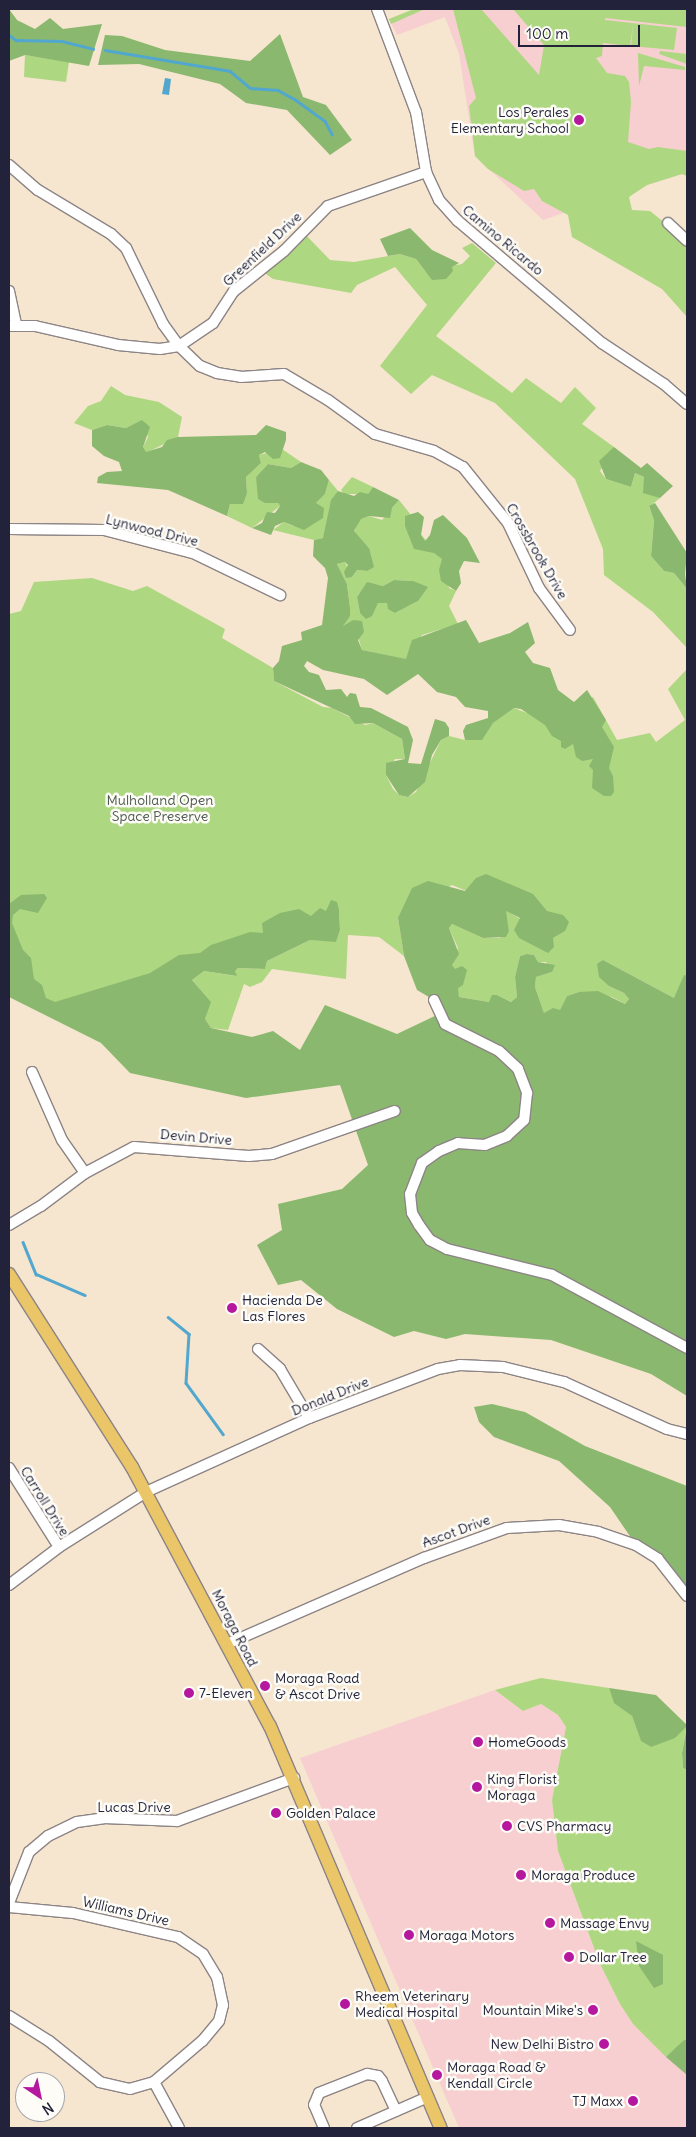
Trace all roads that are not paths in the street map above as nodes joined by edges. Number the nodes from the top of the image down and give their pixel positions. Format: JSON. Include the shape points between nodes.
{"nodes":[{"id":1,"x":377,"y":9,"type":"edge"},
{"id":2,"x":9,"y":165,"type":"edge"},
{"id":3,"x":426,"y":172,"type":"junction"},
{"id":4,"x":668,"y":223,"type":"dead end"},
{"id":5,"x":687,"y":241,"type":"edge"},
{"id":6,"x":9,"y":291,"type":"edge"},
{"id":7,"x":12,"y":325,"type":"edge"},
{"id":8,"x":179,"y":346,"type":"junction"},
{"id":9,"x":687,"y":404,"type":"edge"},
{"id":10,"x":9,"y":529,"type":"edge"},
{"id":11,"x":280,"y":595,"type":"dead end"},
{"id":12,"x":570,"y":630,"type":"dead end"},
{"id":13,"x":434,"y":1000,"type":"dead end"},
{"id":14,"x":32,"y":1072,"type":"dead end"},
{"id":15,"x":395,"y":1111,"type":"dead end"},
{"id":16,"x":85,"y":1173,"type":"junction"},
{"id":17,"x":9,"y":1225,"type":"edge"},
{"id":18,"x":9,"y":1274,"type":"edge"},
{"id":19,"x":687,"y":1348,"type":"edge"},
{"id":20,"x":258,"y":1349,"type":"dead end"},
{"id":21,"x":310,"y":1418,"type":"junction"},
{"id":22,"x":687,"y":1434,"type":"edge"},
{"id":23,"x":9,"y":1468,"type":"edge"},
{"id":24,"x":146,"y":1492,"type":"junction"},
{"id":25,"x":59,"y":1547,"type":"junction"},
{"id":26,"x":9,"y":1585,"type":"edge"},
{"id":27,"x":687,"y":1596,"type":"edge"},
{"id":28,"x":227,"y":1644,"type":"junction"},
{"id":29,"x":294,"y":1778,"type":"junction"},
{"id":30,"x":9,"y":1903,"type":"edge"},
{"id":31,"x":9,"y":1907,"type":"edge"},
{"id":32,"x":9,"y":2016,"type":"edge"},
{"id":33,"x":154,"y":2082,"type":"junction"},
{"id":34,"x":428,"y":2097,"type":"junction"},
{"id":35,"x":396,"y":2111,"type":"junction"},
{"id":36,"x":179,"y":2128,"type":"edge"},
{"id":37,"x":324,"y":2128,"type":"edge"},
{"id":38,"x":357,"y":2128,"type":"edge"},
{"id":39,"x":441,"y":2128,"type":"edge"}],
"edges":[{"from":1,"to":3,"type":"street","name":"Camino Ricardo","via":[[416,112]]},
{"from":2,"to":8,"type":"street","name":"Crossbrook Drive","via":[[38,190],[111,234],[126,248],[148,299]]},
{"from":3,"to":8,"type":"street","name":"Greenfield Drive","via":[[328,206],[284,251],[234,291],[213,323]]},
{"from":3,"to":9,"type":"street","name":"Camino Ricardo","via":[[439,200],[458,222],[602,343],[664,384]]},
{"from":4,"to":5,"type":"street"},
{"from":6,"to":7,"type":"street"},
{"from":7,"to":8,"type":"street","name":"Greenfield Drive","via":[[118,345],[160,349]]},
{"from":8,"to":12,"type":"street","name":"Crossbrook Drive","via":[[200,366],[217,373],[241,377],[284,374],[375,434],[434,451],[463,467],[508,523],[539,588]]},
{"from":10,"to":11,"type":"street","name":"Lynwood Drive","via":[[104,530],[193,553]]},
{"from":13,"to":19,"type":"street","via":[[445,1024],[499,1051],[518,1069],[527,1093],[524,1120],[506,1136],[485,1145],[458,1144],[439,1151],[422,1163],[410,1194],[412,1213],[419,1225],[430,1240],[447,1249],[552,1275]]},
{"from":14,"to":16,"type":"street","via":[[62,1140]]},
{"from":15,"to":16,"type":"street","name":"Devin Drive","via":[[272,1154],[249,1156],[134,1147]]},
{"from":16,"to":17,"type":"street","name":"Devin Drive"},
{"from":18,"to":24,"type":"main road","name":"Moraga Road","via":[[98,1410]]},
{"from":20,"to":21,"type":"street","via":[[280,1369]]},
{"from":21,"to":22,"type":"street","name":"Donald Drive","via":[[438,1369],[488,1366],[564,1382]]},
{"from":21,"to":24,"type":"street","name":"Donald Drive"},
{"from":23,"to":25,"type":"street","name":"Carroll Drive"},
{"from":24,"to":25,"type":"street","name":"Donald Drive"},
{"from":24,"to":28,"type":"main road","name":"Moraga Road"},
{"from":25,"to":26,"type":"street","name":"Donald Drive"},
{"from":27,"to":28,"type":"street","name":"Ascot Drive","via":[[658,1559],[636,1545],[598,1532],[559,1525],[507,1528],[424,1558]]},
{"from":28,"to":29,"type":"main road","name":"Moraga Road"},
{"from":29,"to":30,"type":"street","name":"Lucas Drive","via":[[177,1821],[104,1818],[77,1822],[48,1836],[29,1852]]},
{"from":29,"to":34,"type":"main road","name":"Moraga Road"},
{"from":31,"to":33,"type":"street","name":"Williams Drive","via":[[74,1913],[170,1936],[203,1954],[216,1978],[223,2005],[220,2021]]},
{"from":32,"to":33,"type":"street","name":"Williams Drive","via":[[49,2041],[100,2082],[130,2088]]},
{"from":33,"to":36,"type":"street"},
{"from":34,"to":35,"type":"street"},
{"from":34,"to":39,"type":"main road","name":"Moraga Road"},
{"from":35,"to":37,"type":"street","via":[[382,2081],[378,2076],[367,2074],[319,2093],[314,2105]]},
{"from":35,"to":38,"type":"street"}]}
